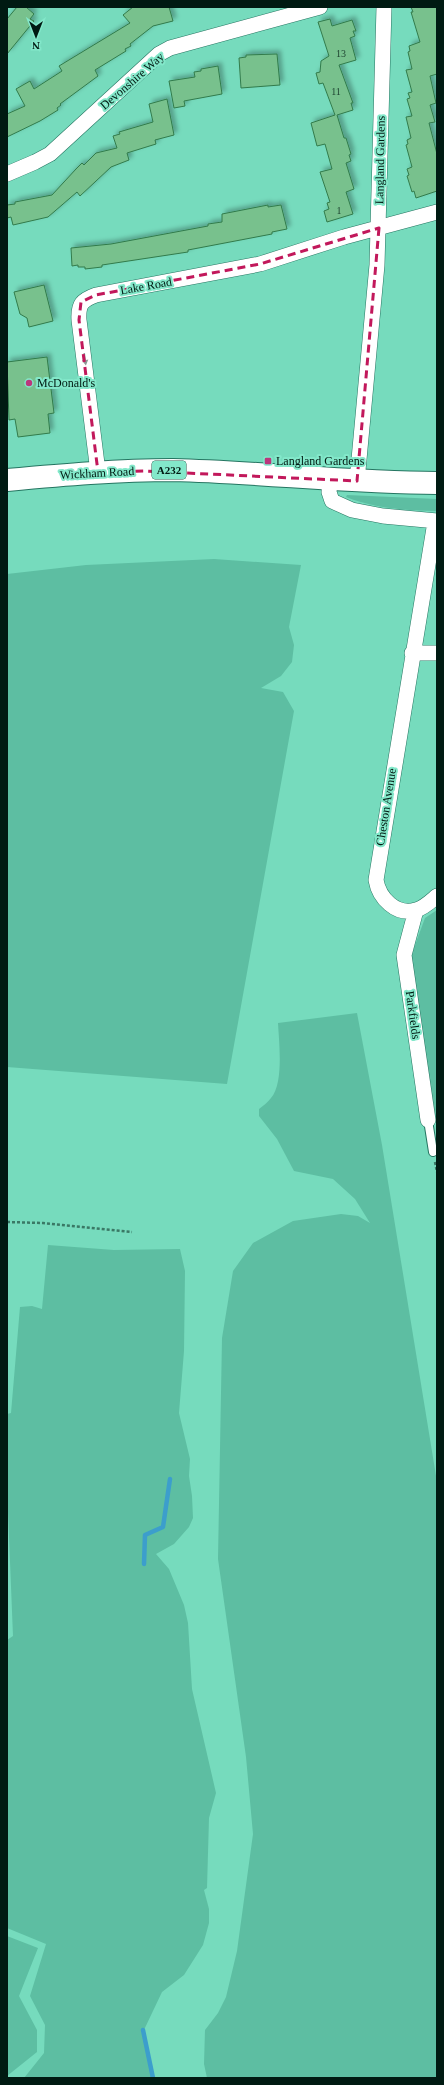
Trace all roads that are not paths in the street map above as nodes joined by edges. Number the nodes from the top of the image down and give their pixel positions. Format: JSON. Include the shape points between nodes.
{"nodes":[{"id":1,"x":320,"y":7,"type":"edge"},
{"id":2,"x":384,"y":7,"type":"edge"},
{"id":3,"x":7,"y":174,"type":"edge"},
{"id":4,"x":437,"y":212,"type":"edge"},
{"id":5,"x":379,"y":228,"type":"junction"},
{"id":6,"x":98,"y":472,"type":"junction"},
{"id":7,"x":7,"y":480,"type":"edge"},
{"id":8,"x":330,"y":480,"type":"junction"},
{"id":9,"x":357,"y":481,"type":"junction"},
{"id":10,"x":437,"y":483,"type":"edge"},
{"id":11,"x":436,"y":521,"type":"edge"},
{"id":12,"x":412,"y":653,"type":"junction"},
{"id":13,"x":437,"y":653,"type":"edge"},
{"id":14,"x":437,"y":896,"type":"edge"},
{"id":15,"x":416,"y":910,"type":"junction"},
{"id":16,"x":428,"y":1120,"type":"joint"},
{"id":17,"x":432,"y":1152,"type":"dead end"}],
"edges":[{"from":1,"to":3,"type":"street","name":"Devonshire Way","via":[[166,50],[50,154]]},
{"from":2,"to":5,"type":"street","name":"Langland Gardens"},
{"from":4,"to":5,"type":"street"},
{"from":5,"to":6,"type":"street","name":"Lake Road","one_way":true,"via":[[260,264],[96,295],[81,302],[79,320]]},
{"from":5,"to":9,"type":"street","name":"Langland Gardens"},
{"from":6,"to":7,"type":"highway","name":"Wickham Road","number":"A232"},
{"from":6,"to":8,"type":"highway","name":"Wickham Road","number":"A232","via":[[194,471]]},
{"from":8,"to":9,"type":"highway","name":"Wickham Road","number":"A232"},
{"from":8,"to":11,"type":"street","via":[[329,492],[332,501],[352,510]]},
{"from":9,"to":10,"type":"highway","name":"Wickham Road","number":"A232"},
{"from":11,"to":12,"type":"street","name":"Cheston Avenue"},
{"from":12,"to":13,"type":"street"},
{"from":12,"to":15,"type":"street","name":"Cheston Avenue","via":[[376,880],[380,893],[388,904],[401,910]]},
{"from":14,"to":15,"type":"street"},
{"from":15,"to":16,"type":"street","name":"Parkfields","via":[[404,955]]},
{"from":16,"to":17,"type":"lane"}]}
